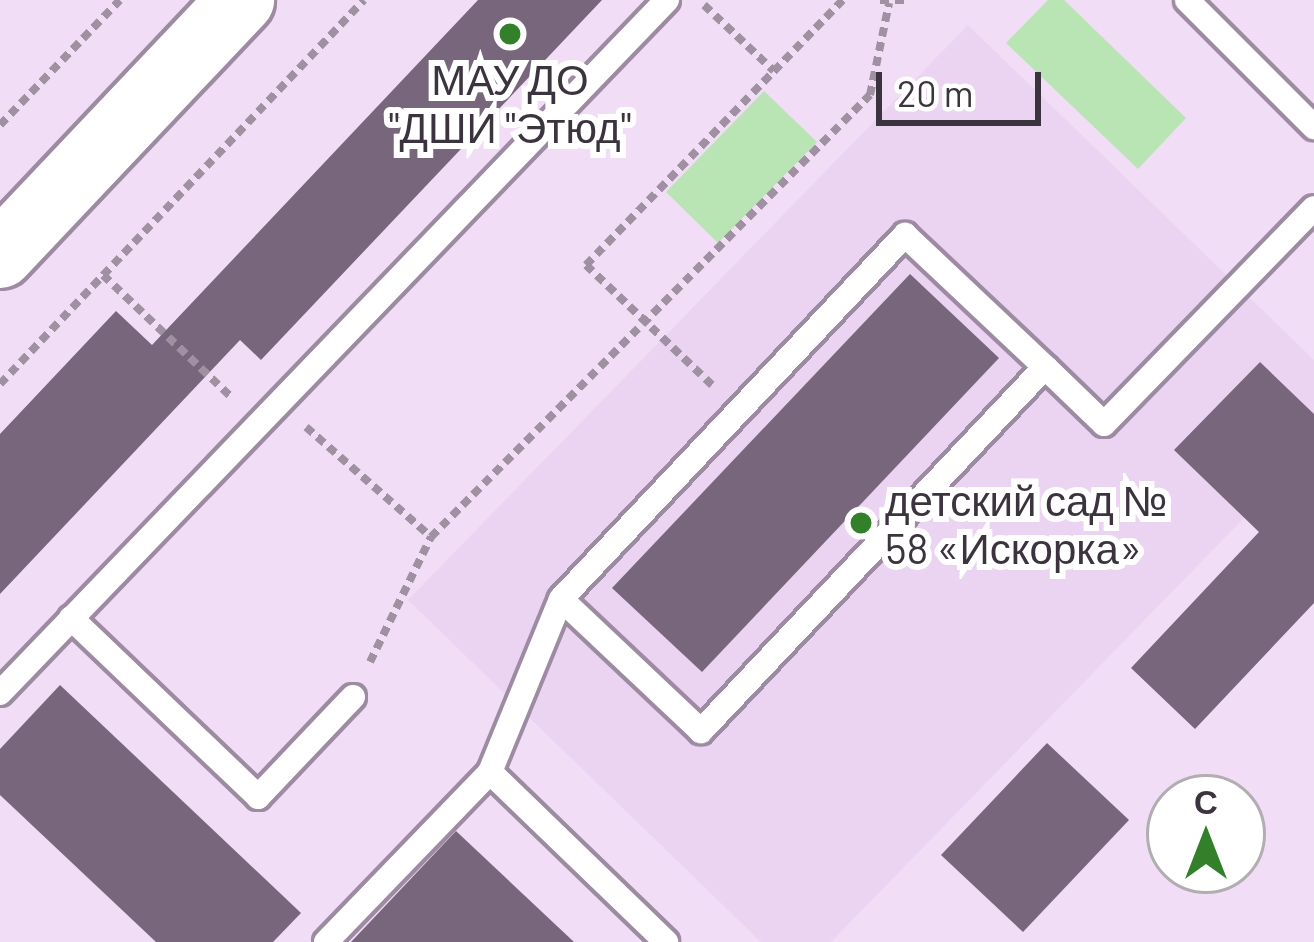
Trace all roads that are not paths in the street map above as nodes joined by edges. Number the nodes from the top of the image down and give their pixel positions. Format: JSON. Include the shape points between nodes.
{"nodes":[{"id":1,"x":241,"y":0,"type":"edge"},
{"id":2,"x":667,"y":0,"type":"edge"},
{"id":3,"x":1187,"y":0,"type":"edge"},
{"id":4,"x":1314,"y":127,"type":"edge"},
{"id":5,"x":1314,"y":208,"type":"edge"},
{"id":6,"x":0,"y":256,"type":"edge"},
{"id":7,"x":1045,"y":367,"type":"junction"},
{"id":8,"x":561,"y":599,"type":"junction"},
{"id":9,"x":71,"y":618,"type":"junction"},
{"id":10,"x":0,"y":693,"type":"edge"},
{"id":11,"x":353,"y":698,"type":"road end"},
{"id":12,"x":490,"y":772,"type":"junction"},
{"id":13,"x":326,"y":942,"type":"edge"},
{"id":14,"x":666,"y":942,"type":"edge"}],
"edges":[{"from":1,"to":6,"type":"street"},
{"from":2,"to":9,"type":"lane"},
{"from":3,"to":4,"type":"lane"},
{"from":5,"to":7,"type":"lane","via":[[1104,424]]},
{"from":7,"to":8,"type":"lane","via":[[700,731]]},
{"from":7,"to":8,"type":"lane","via":[[905,235]]},
{"from":8,"to":12,"type":"lane"},
{"from":9,"to":10,"type":"lane"},
{"from":9,"to":11,"type":"lane","via":[[259,796]]},
{"from":12,"to":13,"type":"lane"},
{"from":12,"to":14,"type":"lane"}]}
